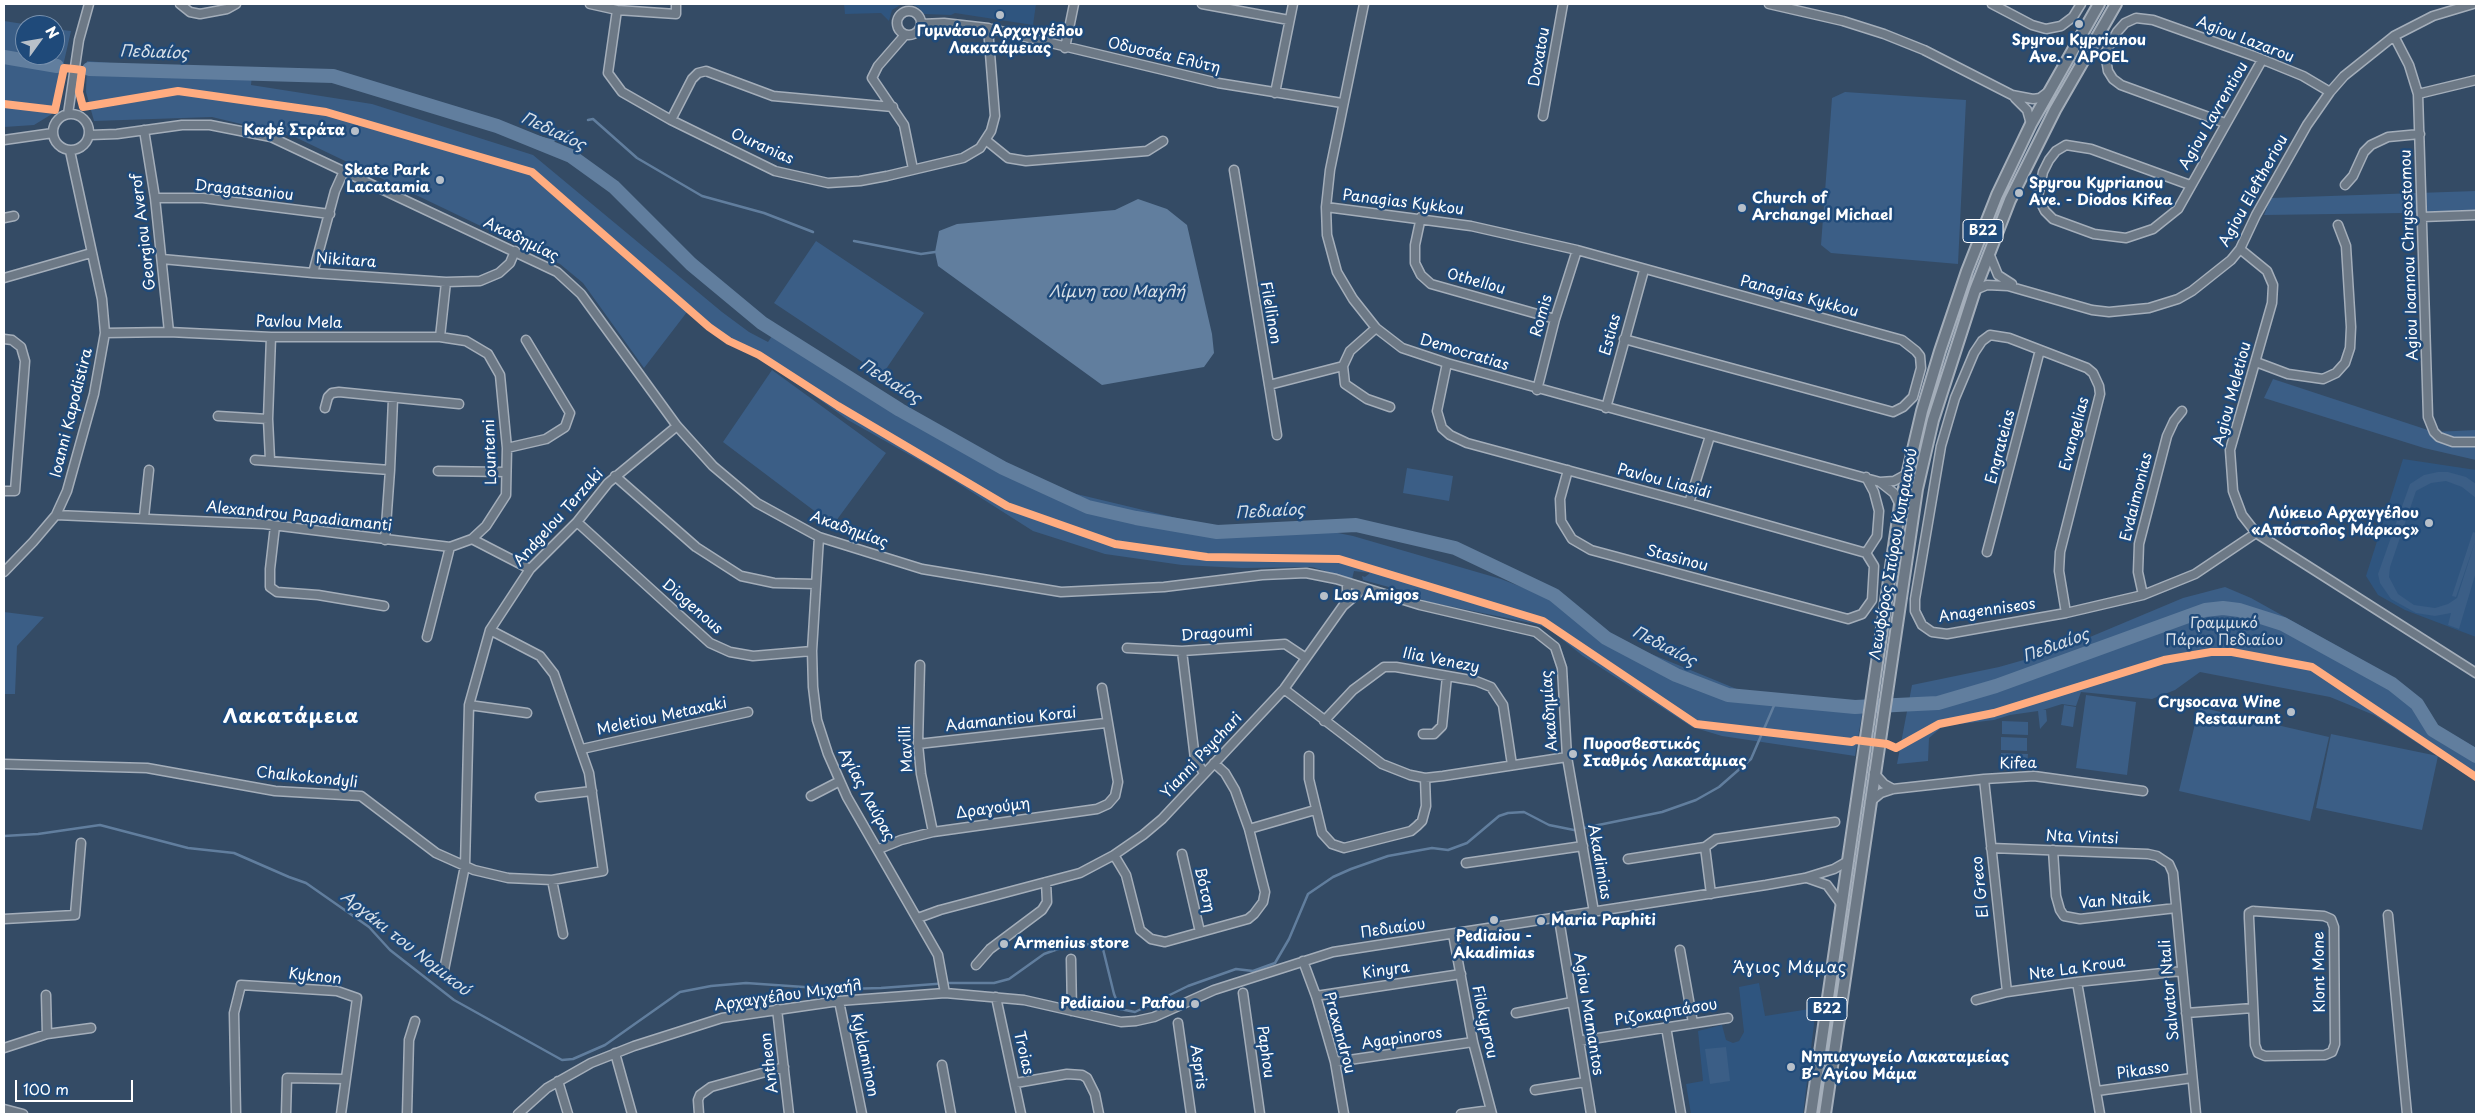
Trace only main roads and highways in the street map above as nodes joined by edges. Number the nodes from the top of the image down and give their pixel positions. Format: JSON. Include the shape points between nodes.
{"nodes":[{"id":1,"x":2098,"y":4,"type":"edge"},
{"id":2,"x":2116,"y":4,"type":"edge"},
{"id":3,"x":1812,"y":1114,"type":"edge"},
{"id":4,"x":1825,"y":1114,"type":"edge"}],
"edges":[{"from":1,"to":3,"type":"main road","name":"Λεωφόρος Σπύρου Κυπριανού","number":"B22","via":[[2031,124],[1997,195],[1940,351],[1907,474]]},
{"from":2,"to":4,"type":"main road","name":"Λεωφόρος Σπύρου Κυπριανού","number":"B22","via":[[2031,154],[1989,252],[1933,420],[1917,489]]}]}
